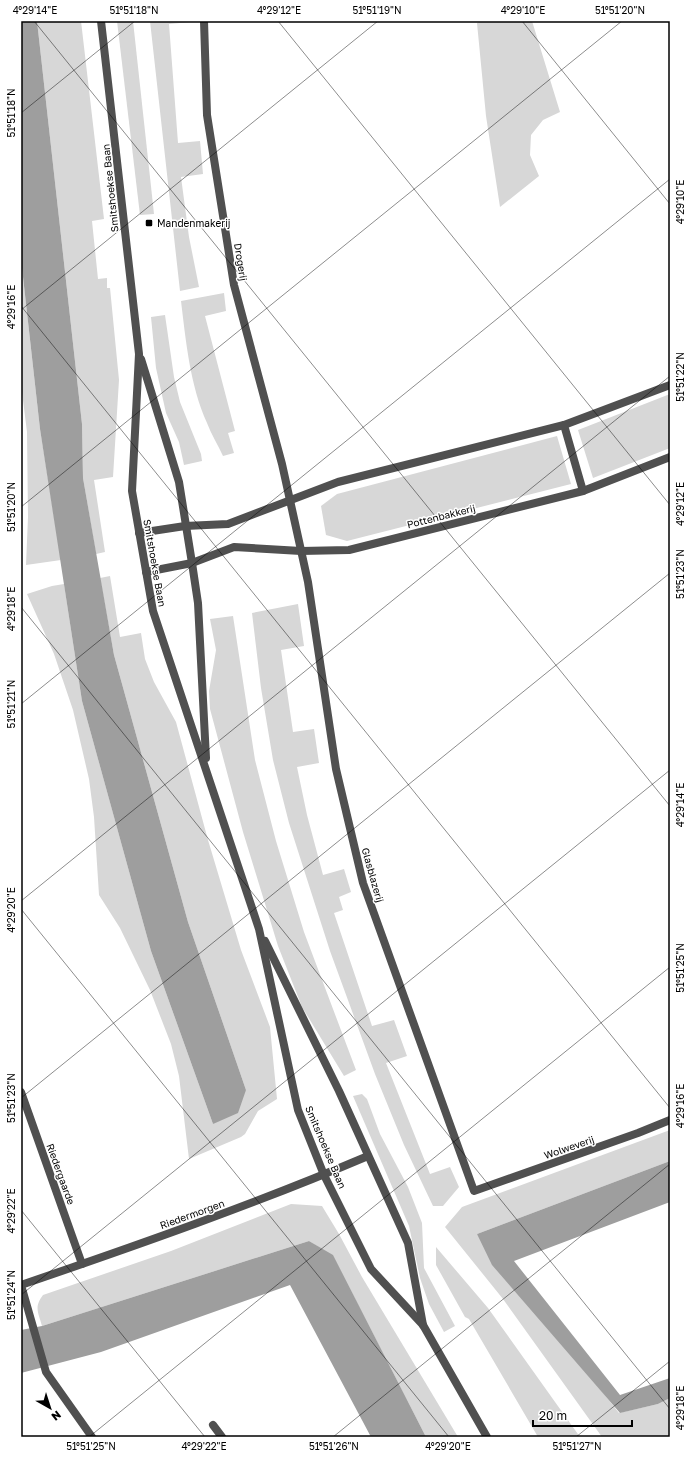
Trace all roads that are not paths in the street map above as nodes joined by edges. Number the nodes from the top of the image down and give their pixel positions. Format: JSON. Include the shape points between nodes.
{"nodes":[{"id":1,"x":101,"y":21,"type":"edge"},
{"id":2,"x":204,"y":21,"type":"edge"},
{"id":3,"x":139,"y":354,"type":"junction"},
{"id":4,"x":670,"y":385,"type":"edge"},
{"id":5,"x":564,"y":425,"type":"junction"},
{"id":6,"x":670,"y":457,"type":"edge"},
{"id":7,"x":584,"y":490,"type":"junction"},
{"id":8,"x":290,"y":500,"type":"junction"},
{"id":9,"x":186,"y":526,"type":"junction"},
{"id":10,"x":139,"y":533,"type":"junction"},
{"id":11,"x":301,"y":551,"type":"junction"},
{"id":12,"x":192,"y":563,"type":"junction"},
{"id":13,"x":146,"y":572,"type":"junction"},
{"id":14,"x":206,"y":769,"type":"junction"},
{"id":15,"x":259,"y":929,"type":"junction"},
{"id":16,"x":21,"y":1092,"type":"edge"},
{"id":17,"x":670,"y":1120,"type":"edge"},
{"id":18,"x":368,"y":1156,"type":"junction"},
{"id":19,"x":324,"y":1175,"type":"junction"},
{"id":20,"x":474,"y":1191,"type":"joint"},
{"id":21,"x":82,"y":1264,"type":"junction"},
{"id":22,"x":21,"y":1285,"type":"edge"},
{"id":23,"x":423,"y":1325,"type":"junction"},
{"id":24,"x":213,"y":1425,"type":"dead end"},
{"id":25,"x":92,"y":1437,"type":"edge"},
{"id":26,"x":222,"y":1437,"type":"edge"},
{"id":27,"x":487,"y":1437,"type":"edge"}],
"edges":[{"from":1,"to":3,"type":"street","name":"Smitshoekse Baan"},
{"from":2,"to":8,"type":"street","name":"Drogerij","via":[[207,115],[234,285]]},
{"from":3,"to":9,"type":"street","name":"Smitshoekse Baan","via":[[178,482]]},
{"from":3,"to":10,"type":"street","name":"Smitshoekse Baan","via":[[132,491]]},
{"from":4,"to":5,"type":"street"},
{"from":5,"to":7,"type":"street"},
{"from":5,"to":8,"type":"street","via":[[338,482]]},
{"from":6,"to":7,"type":"street","name":"Pottenbakkerij"},
{"from":7,"to":11,"type":"street","name":"Pottenbakkerij","via":[[349,550]]},
{"from":8,"to":9,"type":"street","via":[[228,524]]},
{"from":8,"to":11,"type":"street"},
{"from":9,"to":10,"type":"street"},
{"from":9,"to":12,"type":"street","name":"Smitshoekse Baan"},
{"from":10,"to":13,"type":"street","name":"Smitshoekse Baan"},
{"from":11,"to":12,"type":"street","name":"Pottenbakkerij","via":[[234,547]]},
{"from":11,"to":20,"type":"street","name":"Glasblazerij","via":[[336,769],[363,883]]},
{"from":12,"to":13,"type":"street","name":"Pottenbakkerij"},
{"from":12,"to":14,"type":"street","name":"Smitshoekse Baan","via":[[198,603]]},
{"from":13,"to":14,"type":"street","name":"Smitshoekse Baan","via":[[153,611]]},
{"from":14,"to":15,"type":"street","name":"Smitshoekse Baan"},
{"from":15,"to":18,"type":"street","name":"Smitshoekse Baan"},
{"from":15,"to":19,"type":"street","name":"Smitshoekse Baan","via":[[298,1110]]},
{"from":16,"to":21,"type":"street","name":"Riedergaarde"},
{"from":17,"to":20,"type":"street","name":"Wolweverij"},
{"from":18,"to":19,"type":"street","name":"Riedermorgen"},
{"from":18,"to":23,"type":"street","name":"Smitshoekse Baan","via":[[408,1243]]},
{"from":19,"to":21,"type":"street","name":"Riedermorgen"},
{"from":19,"to":23,"type":"street","name":"Smitshoekse Baan","via":[[371,1269]]},
{"from":21,"to":22,"type":"street","name":"Riedermorgen"},
{"from":22,"to":25,"type":"street","name":"Riedermorgen","via":[[46,1372]]},
{"from":23,"to":27,"type":"street","name":"Smitshoekse Baan"},
{"from":24,"to":26,"type":"street"}]}
